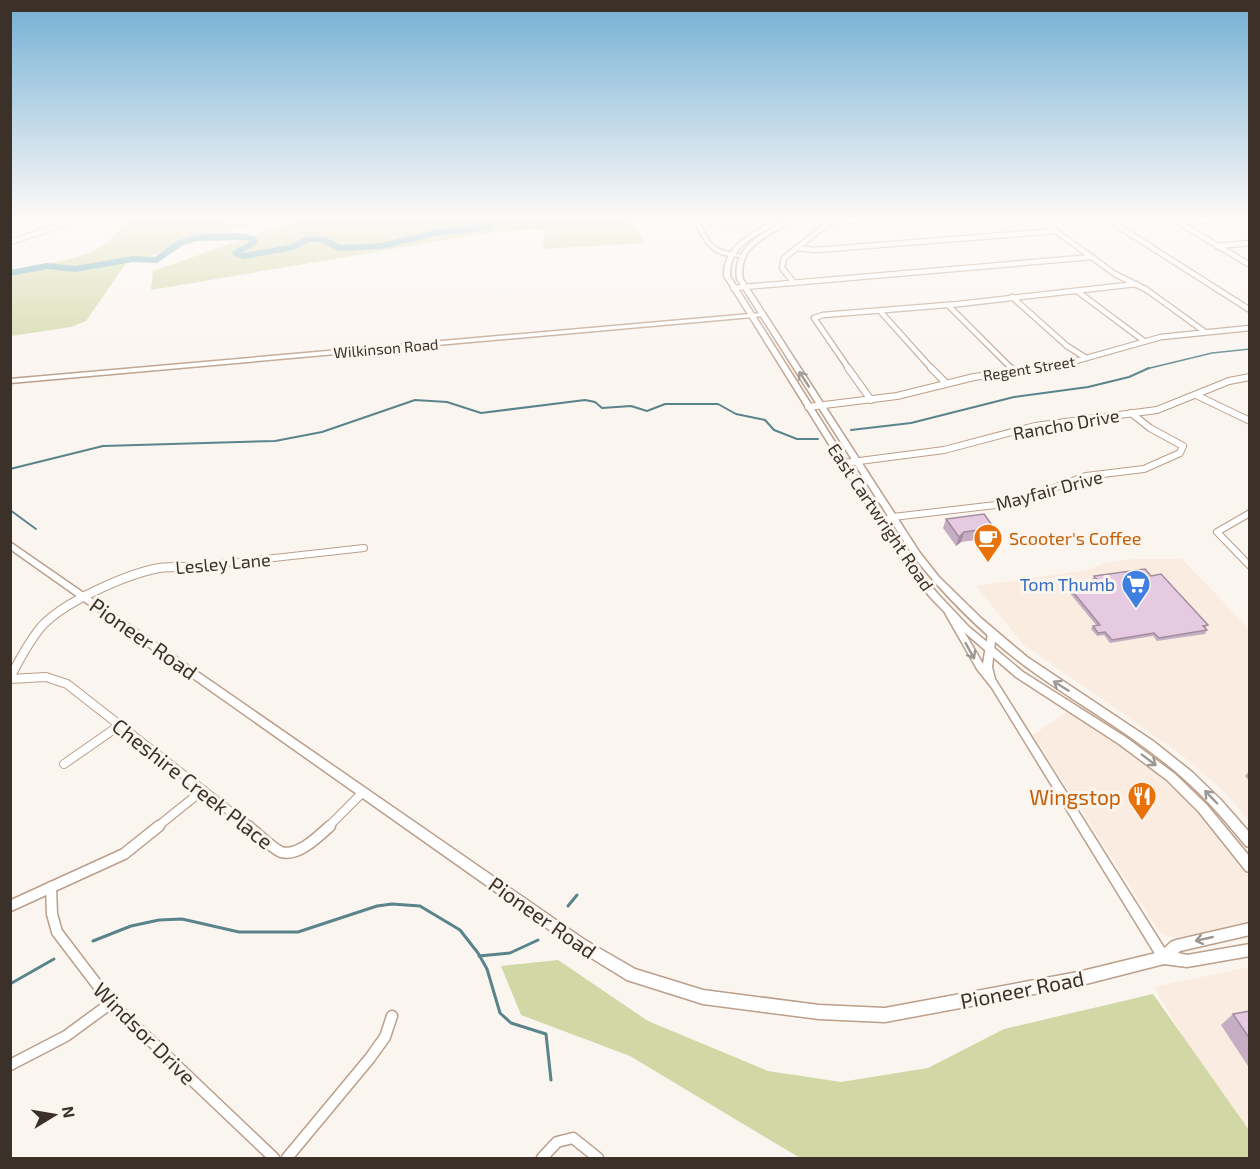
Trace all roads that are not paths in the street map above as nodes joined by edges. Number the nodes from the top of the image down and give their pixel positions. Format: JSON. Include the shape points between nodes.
{"nodes":[{"id":1,"x":727,"y":274,"type":"edge"},
{"id":2,"x":738,"y":274,"type":"edge"},
{"id":3,"x":786,"y":274,"type":"edge"},
{"id":4,"x":902,"y":274,"type":"edge"},
{"id":5,"x":1114,"y":274,"type":"edge"},
{"id":6,"x":1193,"y":274,"type":"edge"},
{"id":7,"x":794,"y":283,"type":"junction"},
{"id":8,"x":1136,"y":284,"type":"junction"},
{"id":9,"x":744,"y":287,"type":"junction"},
{"id":10,"x":733,"y":288,"type":"junction"},
{"id":11,"x":1077,"y":291,"type":"junction"},
{"id":12,"x":1012,"y":297,"type":"junction"},
{"id":13,"x":948,"y":305,"type":"junction"},
{"id":14,"x":1250,"y":310,"type":"edge"},
{"id":15,"x":880,"y":311,"type":"junction"},
{"id":16,"x":762,"y":315,"type":"junction"},
{"id":17,"x":750,"y":316,"type":"junction"},
{"id":18,"x":1250,"y":328,"type":"edge"},
{"id":19,"x":1206,"y":332,"type":"junction"},
{"id":20,"x":1144,"y":341,"type":"junction"},
{"id":21,"x":1086,"y":358,"type":"junction"},
{"id":22,"x":1012,"y":370,"type":"junction"},
{"id":23,"x":1250,"y":377,"type":"edge"},
{"id":24,"x":10,"y":381,"type":"edge"},
{"id":25,"x":946,"y":383,"type":"junction"},
{"id":26,"x":1196,"y":395,"type":"junction"},
{"id":27,"x":871,"y":400,"type":"junction"},
{"id":28,"x":821,"y":405,"type":"junction"},
{"id":29,"x":808,"y":406,"type":"junction"},
{"id":30,"x":1131,"y":413,"type":"junction"},
{"id":31,"x":1250,"y":421,"type":"edge"},
{"id":32,"x":857,"y":462,"type":"junction"},
{"id":33,"x":844,"y":463,"type":"junction"},
{"id":34,"x":1250,"y":513,"type":"edge"},
{"id":35,"x":893,"y":517,"type":"junction"},
{"id":36,"x":882,"y":521,"type":"junction"},
{"id":37,"x":10,"y":545,"type":"edge"},
{"id":38,"x":364,"y":548,"type":"dead end"},
{"id":39,"x":1250,"y":566,"type":"edge"},
{"id":40,"x":952,"y":595,"type":"junction"},
{"id":41,"x":86,"y":598,"type":"junction"},
{"id":42,"x":936,"y":599,"type":"junction"},
{"id":43,"x":949,"y":613,"type":"junction"},
{"id":44,"x":992,"y":633,"type":"junction"},
{"id":45,"x":989,"y":650,"type":"junction"},
{"id":46,"x":10,"y":679,"type":"edge"},
{"id":47,"x":995,"y":686,"type":"junction"},
{"id":48,"x":1111,"y":718,"type":"junction"},
{"id":49,"x":120,"y":725,"type":"junction"},
{"id":50,"x":1101,"y":727,"type":"junction"},
{"id":51,"x":63,"y":764,"type":"dead end"},
{"id":52,"x":204,"y":790,"type":"junction"},
{"id":53,"x":363,"y":792,"type":"junction"},
{"id":54,"x":1250,"y":842,"type":"edge"},
{"id":55,"x":1250,"y":867,"type":"edge"},
{"id":56,"x":51,"y":887,"type":"junction"},
{"id":57,"x":10,"y":906,"type":"edge"},
{"id":58,"x":1250,"y":929,"type":"edge"},
{"id":59,"x":1250,"y":950,"type":"edge"},
{"id":60,"x":1164,"y":958,"type":"junction"},
{"id":61,"x":111,"y":1002,"type":"junction"},
{"id":62,"x":392,"y":1016,"type":"dead end"},
{"id":63,"x":10,"y":1065,"type":"edge"},
{"id":64,"x":274,"y":1158,"type":"edge"},
{"id":65,"x":287,"y":1158,"type":"edge"},
{"id":66,"x":542,"y":1158,"type":"edge"},
{"id":67,"x":598,"y":1158,"type":"edge"}],
"edges":[{"from":1,"to":10,"type":"main road","name":"East Cartwright Road"},
{"from":2,"to":9,"type":"main road","name":"East Cartwright Road"},
{"from":3,"to":7,"type":"street"},
{"from":4,"to":7,"type":"street"},
{"from":5,"to":8,"type":"street"},
{"from":6,"to":14,"type":"street"},
{"from":7,"to":9,"type":"street"},
{"from":8,"to":11,"type":"street"},
{"from":8,"to":19,"type":"street"},
{"from":9,"to":10,"type":"street"},
{"from":9,"to":16,"type":"main road","name":"East Cartwright Road"},
{"from":10,"to":17,"type":"main road","name":"East Cartwright Road"},
{"from":11,"to":12,"type":"street"},
{"from":11,"to":20,"type":"street"},
{"from":12,"to":13,"type":"street"},
{"from":12,"to":21,"type":"street"},
{"from":13,"to":15,"type":"street"},
{"from":13,"to":22,"type":"street"},
{"from":15,"to":25,"type":"street"},
{"from":15,"to":27,"type":"street","via":[[814,318]]},
{"from":16,"to":17,"type":"street","name":"Wilkinson Road"},
{"from":28,"to":16,"type":"main road","name":"East Cartwright Road","one_way":true},
{"from":17,"to":24,"type":"street","name":"Wilkinson Road"},
{"from":17,"to":29,"type":"main road","name":"East Cartwright Road"},
{"from":18,"to":19,"type":"street","name":"Regent Street"},
{"from":19,"to":20,"type":"street","name":"Regent Street"},
{"from":20,"to":21,"type":"street","name":"Regent Street"},
{"from":21,"to":22,"type":"street","name":"Regent Street","via":[[1058,366]]},
{"from":22,"to":25,"type":"street","name":"Regent Street"},
{"from":23,"to":26,"type":"street","name":"Rancho Drive"},
{"from":25,"to":27,"type":"street","name":"Regent Street"},
{"from":26,"to":30,"type":"street","name":"Rancho Drive","via":[[1157,410]]},
{"from":26,"to":31,"type":"street"},
{"from":27,"to":28,"type":"street","name":"Regent Street"},
{"from":28,"to":29,"type":"street","name":"Regent Street"},
{"from":28,"to":32,"type":"main road","name":"East Cartwright Road"},
{"from":29,"to":33,"type":"main road","name":"East Cartwright Road"},
{"from":30,"to":32,"type":"street","name":"Rancho Drive","via":[[1035,426],[944,450]]},
{"from":30,"to":35,"type":"street","name":"Mayfair Drive","via":[[1183,446],[1180,453],[1144,469],[1086,476],[1013,503]]},
{"from":32,"to":33,"type":"street","name":"Rancho Drive"},
{"from":32,"to":35,"type":"main road","name":"East Cartwright Road"},
{"from":33,"to":36,"type":"main road","name":"East Cartwright Road"},
{"from":34,"to":39,"type":"street","via":[[1217,532]]},
{"from":35,"to":36,"type":"street","name":"Mayfair Drive"},
{"from":35,"to":40,"type":"main road","name":"East Cartwright Road","via":[[917,555]]},
{"from":36,"to":42,"type":"main road","name":"East Cartwright Road"},
{"from":37,"to":41,"type":"main road","name":"Pioneer Road"},
{"from":38,"to":41,"type":"street","name":"Lesley Lane","via":[[144,571]]},
{"from":40,"to":42,"type":"main road"},
{"from":40,"to":44,"type":"main road","name":"East Cartwright Road"},
{"from":41,"to":46,"type":"street","name":"Lesley Lane","via":[[44,625],[24,650]]},
{"from":41,"to":53,"type":"main road","name":"Pioneer Road"},
{"from":42,"to":43,"type":"main road","name":"East Cartwright Road"},
{"from":43,"to":45,"type":"main road","name":"East Cartwright Road"},
{"from":43,"to":47,"type":"street","one_way":true},
{"from":44,"to":45,"type":"street"},
{"from":48,"to":44,"type":"main road","name":"East Cartwright Road","one_way":true,"via":[[1055,682]]},
{"from":45,"to":47,"type":"street","via":[[987,667]]},
{"from":45,"to":50,"type":"main road","name":"East Cartwright Road","via":[[1037,687]]},
{"from":46,"to":49,"type":"street","name":"Cheshire Creek Place","via":[[43,676],[59,680]]},
{"from":47,"to":60,"type":"street"},
{"from":48,"to":50,"type":"main road"},
{"from":54,"to":48,"type":"main road","name":"East Cartwright Road","one_way":true,"via":[[1218,803],[1188,775]]},
{"from":49,"to":51,"type":"street"},
{"from":49,"to":52,"type":"street","name":"Cheshire Creek Place"},
{"from":50,"to":55,"type":"main road","name":"East Cartwright Road","one_way":true,"via":[[1172,778]]},
{"from":52,"to":53,"type":"street","name":"Cheshire Creek Place","via":[[273,847],[287,853],[307,846]]},
{"from":52,"to":56,"type":"street","via":[[124,854]]},
{"from":53,"to":60,"type":"main road","name":"Pioneer Road","via":[[606,961],[632,975],[703,997],[819,1012],[885,1015],[1078,979]]},
{"from":56,"to":57,"type":"street"},
{"from":56,"to":61,"type":"street","name":"Windsor Drive","via":[[57,932]]},
{"from":58,"to":60,"type":"main road","name":"Pioneer Road","one_way":true,"via":[[1176,946]]},
{"from":59,"to":60,"type":"main road","name":"Pioneer Road","via":[[1187,961]]},
{"from":61,"to":63,"type":"street","via":[[66,1036]]},
{"from":61,"to":64,"type":"street","name":"Windsor Drive"},
{"from":62,"to":65,"type":"street","via":[[385,1037],[370,1058]]},
{"from":66,"to":67,"type":"street","via":[[557,1143],[573,1138]]}]}
